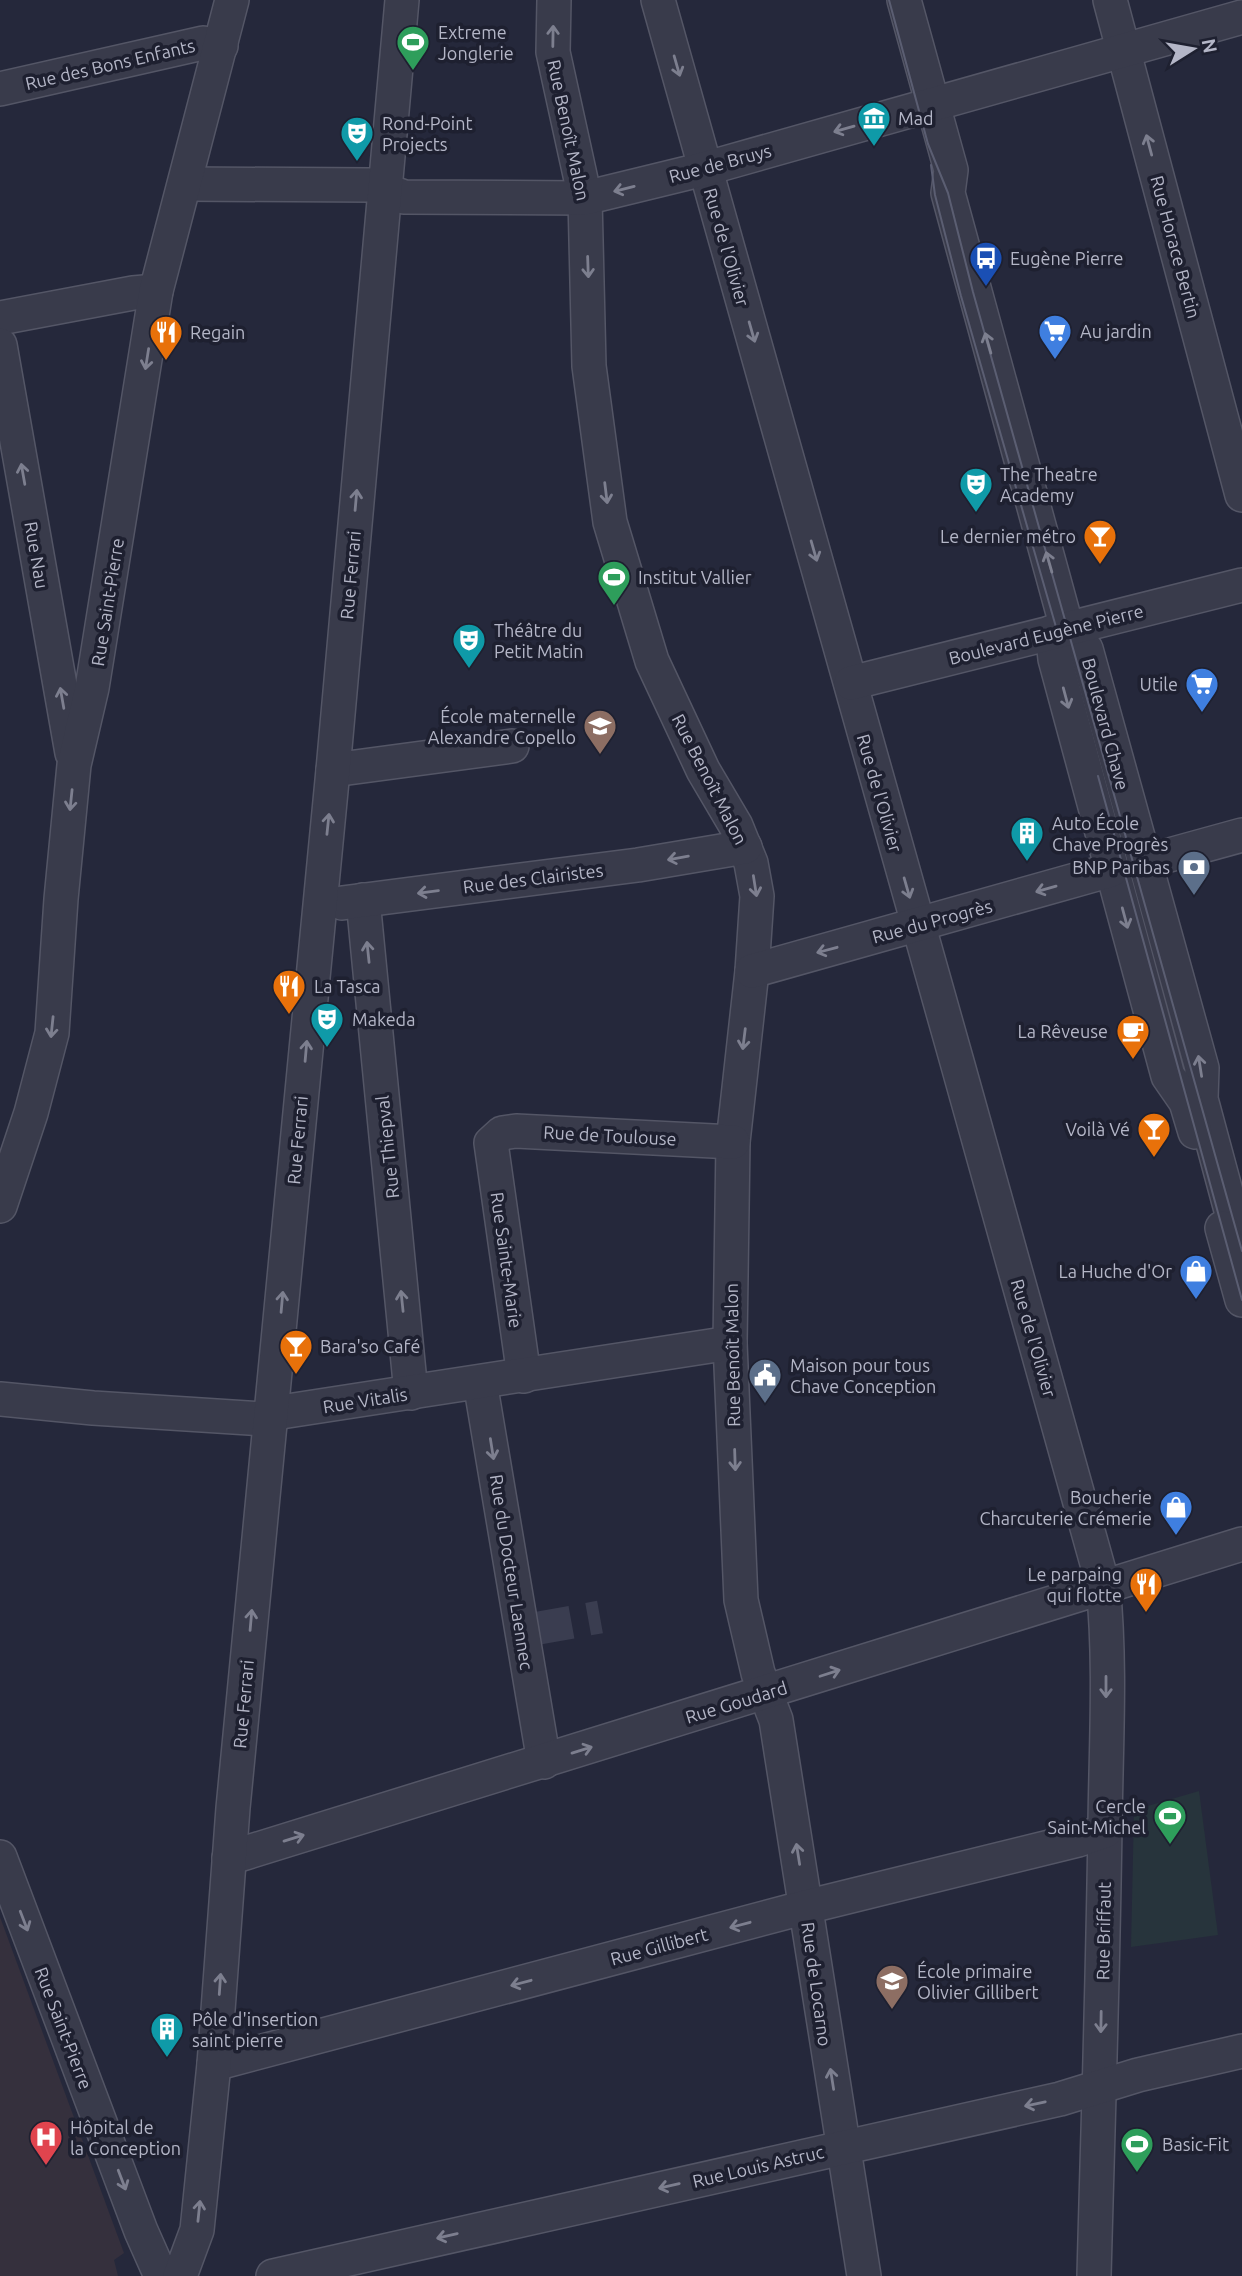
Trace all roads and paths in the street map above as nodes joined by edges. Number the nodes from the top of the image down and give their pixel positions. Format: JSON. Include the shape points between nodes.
{"nodes":[{"id":1,"x":232,"y":0,"type":"edge"},
{"id":2,"x":402,"y":0,"type":"edge"},
{"id":3,"x":554,"y":0,"type":"edge"},
{"id":4,"x":658,"y":0,"type":"edge"},
{"id":5,"x":904,"y":0,"type":"edge"},
{"id":6,"x":1110,"y":0,"type":"edge"},
{"id":7,"x":1242,"y":17,"type":"edge"},
{"id":8,"x":221,"y":46,"type":"junction"},
{"id":9,"x":1124,"y":51,"type":"junction"},
{"id":10,"x":0,"y":89,"type":"edge"},
{"id":11,"x":933,"y":104,"type":"junction"},
{"id":12,"x":704,"y":169,"type":"junction"},
{"id":13,"x":185,"y":184,"type":"junction"},
{"id":14,"x":383,"y":191,"type":"junction"},
{"id":15,"x":585,"y":198,"type":"junction"},
{"id":16,"x":156,"y":291,"type":"junction"},
{"id":17,"x":0,"y":318,"type":"edge"},
{"id":18,"x":0,"y":345,"type":"edge"},
{"id":19,"x":1242,"y":495,"type":"edge"},
{"id":20,"x":1242,"y":585,"type":"edge"},
{"id":21,"x":1060,"y":630,"type":"junction"},
{"id":22,"x":851,"y":683,"type":"junction"},
{"id":23,"x":512,"y":747,"type":"dead end"},
{"id":24,"x":74,"y":765,"type":"junction"},
{"id":25,"x":333,"y":770,"type":"junction"},
{"id":26,"x":1242,"y":835,"type":"edge"},
{"id":27,"x":745,"y":846,"type":"junction"},
{"id":28,"x":1143,"y":862,"type":"junction"},
{"id":29,"x":1111,"y":870,"type":"junction"},
{"id":30,"x":363,"y":900,"type":"junction"},
{"id":31,"x":319,"y":906,"type":"junction"},
{"id":32,"x":917,"y":925,"type":"junction"},
{"id":33,"x":752,"y":971,"type":"junction"},
{"id":34,"x":733,"y":1142,"type":"junction"},
{"id":35,"x":491,"y":1143,"type":"joint"},
{"id":36,"x":0,"y":1206,"type":"edge"},
{"id":37,"x":1242,"y":1251,"type":"edge"},
{"id":38,"x":1242,"y":1300,"type":"edge"},
{"id":39,"x":730,"y":1343,"type":"junction"},
{"id":40,"x":524,"y":1376,"type":"junction"},
{"id":41,"x":480,"y":1382,"type":"junction"},
{"id":42,"x":411,"y":1393,"type":"junction"},
{"id":43,"x":0,"y":1399,"type":"edge"},
{"id":44,"x":271,"y":1418,"type":"junction"},
{"id":45,"x":1242,"y":1544,"type":"edge"},
{"id":46,"x":1103,"y":1585,"type":"junction"},
{"id":47,"x":764,"y":1693,"type":"junction"},
{"id":48,"x":544,"y":1762,"type":"junction"},
{"id":49,"x":1105,"y":1831,"type":"junction"},
{"id":50,"x":0,"y":1857,"type":"edge"},
{"id":51,"x":229,"y":1858,"type":"junction"},
{"id":52,"x":806,"y":1907,"type":"junction"},
{"id":53,"x":1242,"y":2051,"type":"edge"},
{"id":54,"x":214,"y":2063,"type":"junction"},
{"id":55,"x":1100,"y":2087,"type":"junction"},
{"id":56,"x":842,"y":2147,"type":"junction"},
{"id":57,"x":161,"y":2276,"type":"edge"},
{"id":58,"x":180,"y":2276,"type":"edge"},
{"id":59,"x":273,"y":2276,"type":"edge"},
{"id":60,"x":864,"y":2276,"type":"edge"},
{"id":61,"x":1094,"y":2276,"type":"edge"}],
"edges":[{"from":1,"to":8,"type":"street","name":"Rue Saint-Pierre"},
{"from":2,"to":14,"type":"street","name":"Rue Ferrari"},
{"from":15,"to":3,"type":"street","name":"Rue Benoît Malon","one_way":true,"via":[[553,52]]},
{"from":4,"to":12,"type":"street","name":"Rue de l'Olivier","one_way":true},
{"from":5,"to":11,"type":"street","name":"Boulevard Chave"},
{"from":6,"to":9,"type":"street","name":"Rue Horace Bertin"},
{"from":7,"to":9,"type":"street","name":"Rue de Bruys"},
{"from":8,"to":10,"type":"street","name":"Rue des Bons Enfants","via":[[203,43]]},
{"from":8,"to":13,"type":"street","name":"Rue Saint-Pierre"},
{"from":9,"to":11,"type":"street","name":"Rue de Bruys"},
{"from":19,"to":9,"type":"street","name":"Rue Horace Bertin","one_way":true},
{"from":11,"to":12,"type":"street","name":"Rue de Bruys","one_way":true},
{"from":21,"to":11,"type":"street","name":"Boulevard Chave","one_way":true,"via":[[948,193],[951,170]]},
{"from":12,"to":15,"type":"street","name":"Rue de Bruys","one_way":true},
{"from":12,"to":22,"type":"street","name":"Rue de l'Olivier","one_way":true},
{"from":13,"to":14,"type":"street","name":"Rue de Bruys","via":[[370,186]]},
{"from":13,"to":16,"type":"street","name":"Rue Saint-Pierre"},
{"from":14,"to":15,"type":"street","name":"Rue de Bruys","via":[[404,197]]},
{"from":25,"to":14,"type":"street","name":"Rue Ferrari","one_way":true},
{"from":15,"to":27,"type":"street","name":"Rue Benoît Malon","one_way":true,"via":[[589,366],[610,522],[652,661]]},
{"from":16,"to":17,"type":"street"},
{"from":16,"to":24,"type":"street","name":"Rue Saint-Pierre","one_way":true,"via":[[92,688]]},
{"from":24,"to":18,"type":"street","name":"Rue Nau","one_way":true},
{"from":20,"to":21,"type":"street","name":"Boulevard Eugène Pierre"},
{"from":21,"to":22,"type":"street","name":"Boulevard Eugène Pierre"},
{"from":21,"to":28,"type":"street","name":"Boulevard Chave","via":[[1086,649]]},
{"from":21,"to":29,"type":"street","name":"Boulevard Chave","one_way":true,"via":[[1055,659]]},
{"from":22,"to":32,"type":"street","name":"Rue de l'Olivier","one_way":true},
{"from":23,"to":25,"type":"street"},
{"from":24,"to":36,"type":"street","name":"Rue Saint-Pierre","one_way":true,"via":[[52,1033]]},
{"from":31,"to":25,"type":"street","name":"Rue Ferrari","one_way":true},
{"from":26,"to":28,"type":"street"},
{"from":27,"to":30,"type":"street","name":"Rue des Clairistes","one_way":true,"via":[[638,865]]},
{"from":27,"to":33,"type":"street","name":"Rue Benoît Malon","one_way":true,"via":[[757,896]]},
{"from":37,"to":28,"type":"street","name":"Boulevard Chave","one_way":true,"via":[[1201,1099],[1202,1068]]},
{"from":29,"to":32,"type":"street","name":"Rue du Progrès","one_way":true},
{"from":29,"to":38,"type":"street","name":"Boulevard Chave","one_way":true,"via":[[1168,1076],[1186,1102]]},
{"from":30,"to":31,"type":"street","name":"Rue des Clairistes"},
{"from":42,"to":30,"type":"street","name":"Rue Thiepval","one_way":true},
{"from":44,"to":31,"type":"street","name":"Rue Ferrari","one_way":true},
{"from":32,"to":33,"type":"street","name":"Rue du Progrès","one_way":true},
{"from":32,"to":46,"type":"street","name":"Rue de l'Olivier"},
{"from":33,"to":34,"type":"street","name":"Rue Benoît Malon","one_way":true},
{"from":34,"to":35,"type":"street","name":"Rue de Toulouse","via":[[516,1131],[502,1133]]},
{"from":34,"to":39,"type":"street","name":"Rue Benoît Malon"},
{"from":35,"to":40,"type":"street","name":"Rue Sainte-Marie"},
{"from":39,"to":40,"type":"street","name":"Rue Vitalis"},
{"from":39,"to":47,"type":"street","name":"Rue Benoît Malon","one_way":true,"via":[[741,1600]]},
{"from":40,"to":41,"type":"street","name":"Rue Vitalis"},
{"from":41,"to":42,"type":"street","name":"Rue Vitalis"},
{"from":41,"to":48,"type":"street","name":"Rue du Docteur Laennec","one_way":true,"via":[[530,1630]]},
{"from":42,"to":44,"type":"street","name":"Rue Vitalis","via":[[281,1412]]},
{"from":43,"to":44,"type":"street","name":"Rue Vitalis"},
{"from":51,"to":44,"type":"street","name":"Rue Ferrari","one_way":true},
{"from":45,"to":46,"type":"street","name":"Rue Goudard"},
{"from":47,"to":46,"type":"street","name":"Rue Goudard","one_way":true},
{"from":46,"to":49,"type":"street","name":"Rue Briffaut","one_way":true},
{"from":48,"to":47,"type":"street","name":"Rue Goudard","one_way":true},
{"from":52,"to":47,"type":"street","name":"Rue de Locarno","one_way":true,"via":[[776,1720]]},
{"from":51,"to":48,"type":"street","name":"Rue Goudard","one_way":true},
{"from":49,"to":52,"type":"street","name":"Rue Gillibert"},
{"from":49,"to":55,"type":"street","name":"Rue Briffaut","one_way":true},
{"from":50,"to":57,"type":"street","name":"Rue Saint-Pierre","one_way":true},
{"from":54,"to":51,"type":"street","name":"Rue Ferrari","one_way":true},
{"from":52,"to":54,"type":"street","name":"Rue Gillibert","one_way":true},
{"from":56,"to":52,"type":"street","name":"Rue de Locarno","one_way":true},
{"from":53,"to":55,"type":"street","name":"Rue Louis Astruc"},
{"from":58,"to":54,"type":"street","name":"Rue Ferrari","one_way":true,"via":[[197,2230]]},
{"from":55,"to":56,"type":"street","name":"Rue Louis Astruc","one_way":true},
{"from":55,"to":61,"type":"street","name":"Rue Briffaut"},
{"from":56,"to":59,"type":"street","name":"Rue Louis Astruc","one_way":true},
{"from":56,"to":60,"type":"street","name":"Rue de Locarno"}]}
